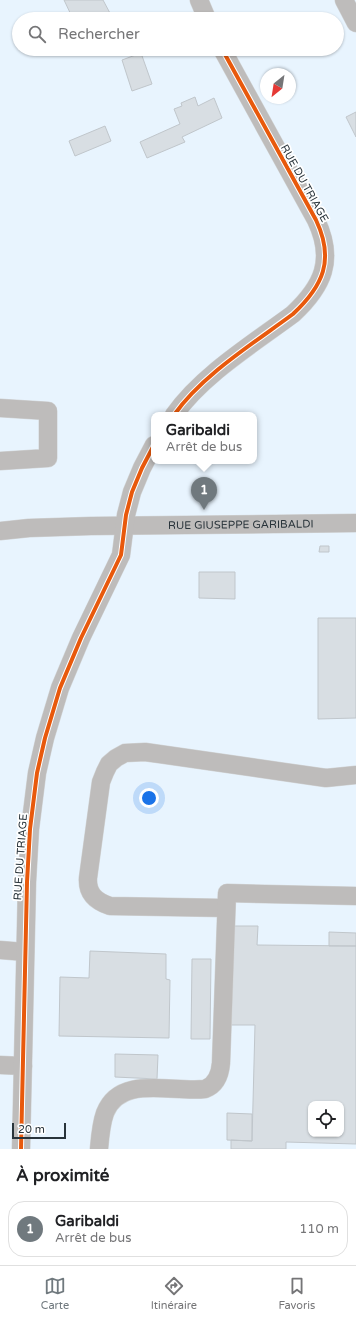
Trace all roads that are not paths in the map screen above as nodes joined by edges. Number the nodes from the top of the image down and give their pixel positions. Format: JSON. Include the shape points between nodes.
{"nodes":[{"id":1,"x":199,"y":0,"type":"edge"},
{"id":2,"x":344,"y":0,"type":"edge"},
{"id":3,"x":204,"y":12,"type":"edge"},
{"id":4,"x":356,"y":23,"type":"edge"},
{"id":5,"x":226,"y":56,"type":"edge"},
{"id":6,"x":0,"y":408,"type":"edge"},
{"id":7,"x":177,"y":412,"type":"edge"},
{"id":8,"x":151,"y":451,"type":"edge"},
{"id":9,"x":0,"y":461,"type":"edge"},
{"id":10,"x":356,"y":523,"type":"edge"},
{"id":11,"x":125,"y":525,"type":"junction"},
{"id":12,"x":0,"y":531,"type":"edge"},
{"id":13,"x":356,"y":775,"type":"edge"},
{"id":14,"x":356,"y":896,"type":"edge"},
{"id":15,"x":226,"y":908,"type":"junction"},
{"id":16,"x":0,"y":950,"type":"edge"},
{"id":17,"x":25,"y":952,"type":"junction"},
{"id":18,"x":0,"y":1065,"type":"edge"},
{"id":19,"x":23,"y":1066,"type":"junction"},
{"id":20,"x":21,"y":1149,"type":"edge"},
{"id":21,"x":98,"y":1149,"type":"edge"}],
"edges":[{"from":1,"to":3,"type":"street"},
{"from":2,"to":4,"type":"street"},
{"from":5,"to":7,"type":"street","name":"RUE DU TRIAGE","via":[[318,225],[324,240],[326,258],[321,279],[301,307],[199,387]]},
{"from":6,"to":9,"type":"street","via":[[48,411],[48,458]]},
{"from":8,"to":11,"type":"street","name":"RUE DU TRIAGE","via":[[132,492]]},
{"from":10,"to":11,"type":"street","name":"RUE GIUSEPPE GARIBALDI"},
{"from":11,"to":12,"type":"street","name":"RUE GIUSEPPE GARIBALDI"},
{"from":11,"to":17,"type":"street","name":"RUE DU TRIAGE","via":[[121,555],[74,653],[45,738],[37,773],[30,829]]},
{"from":13,"to":15,"type":"street","via":[[326,778],[145,752],[125,753],[110,764],[101,782],[88,878],[90,892],[94,898],[110,906]]},
{"from":14,"to":15,"type":"street","via":[[227,893]]},
{"from":15,"to":21,"type":"street","via":[[221,1063],[218,1078],[212,1086],[205,1089],[136,1088],[124,1091],[112,1100],[106,1110]]},
{"from":16,"to":17,"type":"street"},
{"from":17,"to":19,"type":"street","name":"RUE DU TRIAGE"},
{"from":18,"to":19,"type":"street"},
{"from":19,"to":20,"type":"street","name":"RUE DU TRIAGE"}]}
